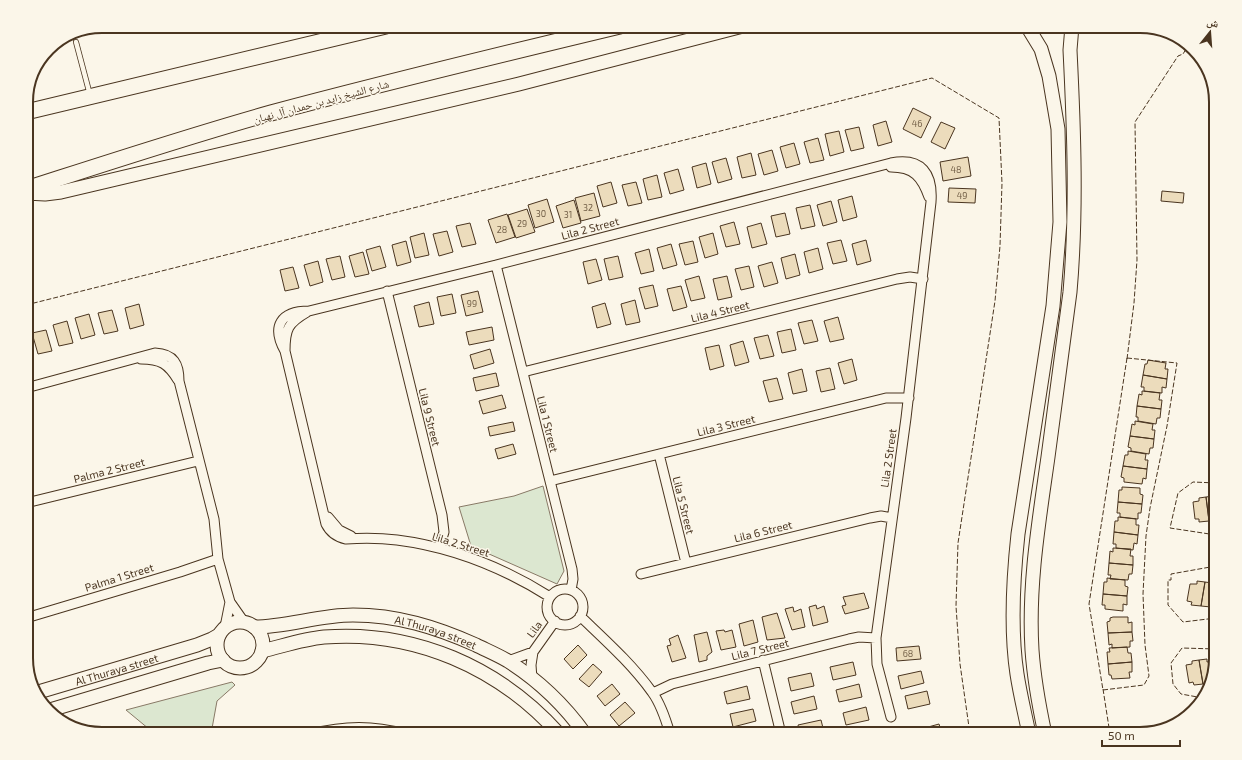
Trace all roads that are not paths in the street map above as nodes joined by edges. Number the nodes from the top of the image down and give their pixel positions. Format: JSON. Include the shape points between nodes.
{"nodes":[{"id":1,"x":357,"y":33,"type":"edge"},
{"id":2,"x":590,"y":33,"type":"edge"},
{"id":3,"x":716,"y":33,"type":"edge"},
{"id":4,"x":1031,"y":33,"type":"edge"},
{"id":5,"x":1040,"y":33,"type":"edge"},
{"id":6,"x":1065,"y":33,"type":"edge"},
{"id":7,"x":1071,"y":33,"type":"edge"},
{"id":8,"x":76,"y":42,"type":"dead end"},
{"id":9,"x":1072,"y":77,"type":"junction"},
{"id":10,"x":90,"y":97,"type":"junction"},
{"id":11,"x":33,"y":110,"type":"edge"},
{"id":12,"x":1058,"y":129,"type":"junction"},
{"id":13,"x":1073,"y":129,"type":"junction"},
{"id":14,"x":33,"y":187,"type":"edge"},
{"id":15,"x":33,"y":193,"type":"edge"},
{"id":16,"x":496,"y":265,"type":"junction"},
{"id":17,"x":922,"y":279,"type":"junction"},
{"id":18,"x":386,"y":291,"type":"junction"},
{"id":19,"x":523,"y":372,"type":"junction"},
{"id":20,"x":33,"y":386,"type":"edge"},
{"id":21,"x":909,"y":398,"type":"junction"},
{"id":22,"x":659,"y":454,"type":"junction"},
{"id":23,"x":198,"y":461,"type":"junction"},
{"id":24,"x":550,"y":481,"type":"junction"},
{"id":25,"x":33,"y":501,"type":"edge"},
{"id":26,"x":892,"y":518,"type":"junction"},
{"id":27,"x":439,"y":548,"type":"junction"},
{"id":28,"x":218,"y":558,"type":"junction"},
{"id":29,"x":686,"y":562,"type":"junction"},
{"id":30,"x":640,"y":574,"type":"dead end"},
{"id":31,"x":571,"y":590,"type":"junction"},
{"id":32,"x":550,"y":597,"type":"junction"},
{"id":33,"x":230,"y":602,"type":"junction"},
{"id":34,"x":33,"y":616,"type":"edge"},
{"id":35,"x":580,"y":616,"type":"junction"},
{"id":36,"x":555,"y":621,"type":"junction"},
{"id":37,"x":249,"y":624,"type":"junction"},
{"id":38,"x":222,"y":631,"type":"junction"},
{"id":39,"x":876,"y":638,"type":"junction"},
{"id":40,"x":262,"y":651,"type":"junction"},
{"id":41,"x":533,"y":652,"type":"junction"},
{"id":42,"x":223,"y":660,"type":"junction"},
{"id":43,"x":763,"y":660,"type":"junction"},
{"id":44,"x":508,"y":661,"type":"junction"},
{"id":45,"x":532,"y":679,"type":"junction"},
{"id":46,"x":42,"y":691,"type":"edge"},
{"id":47,"x":653,"y":693,"type":"junction"},
{"id":48,"x":55,"y":709,"type":"edge"},
{"id":49,"x":891,"y":717,"type":"dead end"},
{"id":50,"x":553,"y":727,"type":"edge"},
{"id":51,"x":579,"y":727,"type":"edge"},
{"id":52,"x":667,"y":727,"type":"edge"},
{"id":53,"x":779,"y":727,"type":"edge"},
{"id":54,"x":1028,"y":727,"type":"edge"},
{"id":55,"x":1044,"y":727,"type":"edge"}],
"edges":[{"from":1,"to":10,"type":"main road"},
{"from":2,"to":14,"type":"main road","name":"شارع الشيخ زايد بن حمدان آل نهيان","via":[[270,114],[149,149]]},
{"from":3,"to":15,"type":"street","via":[[519,84],[69,190]]},
{"from":4,"to":12,"type":"street","via":[[1046,62]]},
{"from":5,"to":12,"type":"street","via":[[1054,69]]},
{"from":6,"to":9,"type":"street","via":[[1068,67]]},
{"from":7,"to":9,"type":"street"},
{"from":8,"to":10,"type":"lane"},
{"from":9,"to":13,"type":"street"},
{"from":10,"to":11,"type":"main road"},
{"from":12,"to":13,"type":"street"},
{"from":12,"to":54,"type":"street","via":[[1060,222],[1053,306],[1014,565],[1014,647]]},
{"from":13,"to":55,"type":"street","via":[[1075,201],[1070,292],[1036,546],[1032,598],[1031,624],[1036,689]]},
{"from":16,"to":17,"type":"street","name":"Lila 2 Street","via":[[876,166],[906,161],[920,166],[932,185]]},
{"from":16,"to":18,"type":"street","name":"Lila 2 Street"},
{"from":16,"to":19,"type":"street","name":"Lila 1 Street"},
{"from":17,"to":19,"type":"street","name":"Lila 4 Street","via":[[897,278]]},
{"from":17,"to":21,"type":"street","name":"Lila 2 Street"},
{"from":18,"to":27,"type":"street","name":"Lila 9 Street","via":[[444,523]]},
{"from":18,"to":27,"type":"street","name":"Lila 2 Street","via":[[309,311],[290,325],[285,336],[285,351],[328,528],[336,536],[346,539],[397,540]]},
{"from":19,"to":24,"type":"street","name":"Lila 1 Street"},
{"from":20,"to":23,"type":"street","via":[[134,360],[150,359],[162,362],[172,370],[179,381]]},
{"from":21,"to":22,"type":"street","name":"Lila 3 Street","via":[[886,398]]},
{"from":21,"to":26,"type":"street","name":"Lila 2 Street"},
{"from":22,"to":24,"type":"street","name":"Lila 3 Street"},
{"from":22,"to":29,"type":"street","name":"Lila 5 Street"},
{"from":23,"to":25,"type":"street","name":"Palma 2 Street"},
{"from":23,"to":28,"type":"street","via":[[214,519]]},
{"from":24,"to":31,"type":"street","name":"Lila 1 Street","via":[[573,574]]},
{"from":26,"to":29,"type":"street","name":"Lila 6 Street","via":[[876,516]]},
{"from":26,"to":39,"type":"street","name":"Lila 2 Street"},
{"from":27,"to":32,"type":"street","name":"Lila 2 Street","via":[[495,567],[527,582]]},
{"from":28,"to":33,"type":"street"},
{"from":28,"to":34,"type":"street","name":"Palma 1 Street","via":[[180,572]]},
{"from":29,"to":30,"type":"street","name":"Lila 6 Street"},
{"from":31,"to":32,"type":"street","via":[[559,590]]},
{"from":31,"to":35,"type":"street","via":[[581,598],[583,610]]},
{"from":32,"to":36,"type":"street","via":[[548,613]]},
{"from":33,"to":37,"type":"street"},
{"from":33,"to":38,"type":"street"},
{"from":35,"to":36,"type":"street","via":[[576,621],[566,625]]},
{"from":35,"to":47,"type":"street"},
{"from":36,"to":41,"type":"street","name":"Lila"},
{"from":37,"to":38,"type":"street","via":[[231,624]]},
{"from":37,"to":40,"type":"street","via":[[259,631],[262,637]]},
{"from":37,"to":44,"type":"street","name":"Al Thuraya street","via":[[271,627],[331,616],[354,615],[390,618],[425,625],[458,637]]},
{"from":38,"to":42,"type":"street","via":[[217,648]]},
{"from":38,"to":46,"type":"street","name":"Al Thuraya street","via":[[212,640],[197,645]]},
{"from":39,"to":43,"type":"street","name":"Lila 7 Street","via":[[854,638]]},
{"from":39,"to":49,"type":"street","name":"Lila 2 Street","via":[[877,664]]},
{"from":40,"to":42,"type":"street","via":[[253,664],[246,667],[237,668]]},
{"from":40,"to":50,"type":"street","name":"Al Thuraya street","via":[[323,637],[386,638],[412,643],[453,658],[502,683],[524,699]]},
{"from":41,"to":44,"type":"street","name":"Lila"},
{"from":41,"to":45,"type":"street","name":"Lila"},
{"from":42,"to":48,"type":"street","name":"Al Thuraya street"},
{"from":43,"to":47,"type":"street","name":"Lila 7 Street","via":[[672,684]]},
{"from":43,"to":53,"type":"street"},
{"from":44,"to":45,"type":"street","name":"Al Thuraya street"},
{"from":45,"to":51,"type":"street","name":"Al Thuraya street","via":[[559,703]]},
{"from":47,"to":52,"type":"street"}]}
